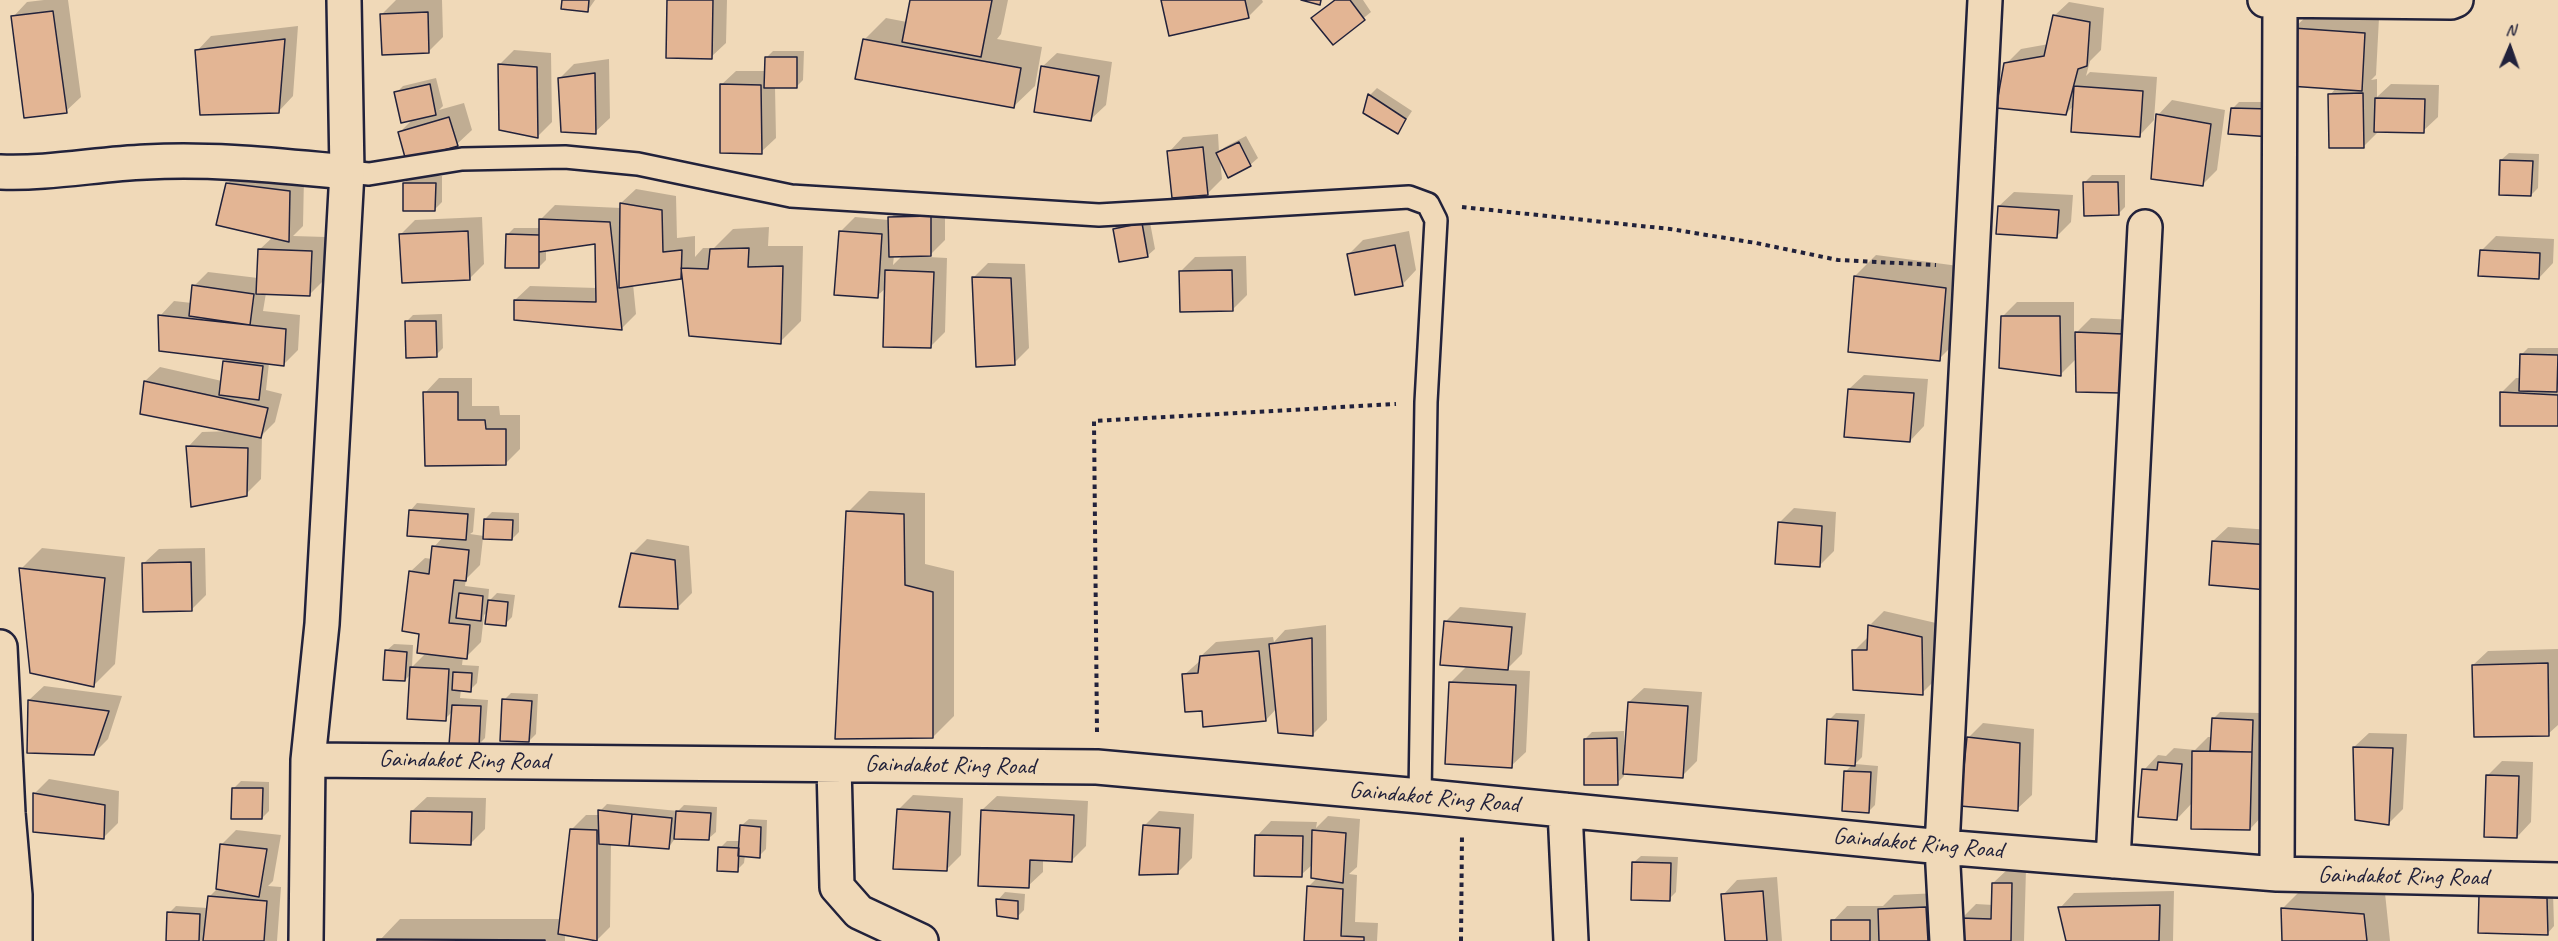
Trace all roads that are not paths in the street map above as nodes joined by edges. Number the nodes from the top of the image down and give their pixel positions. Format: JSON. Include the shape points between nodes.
{"nodes":[{"id":1,"x":344,"y":0,"type":"edge"},
{"id":2,"x":1985,"y":0,"type":"edge"},
{"id":3,"x":2456,"y":0,"type":"edge"},
{"id":4,"x":2272,"y":1,"type":"edge"},
{"id":5,"x":0,"y":172,"type":"edge"},
{"id":6,"x":347,"y":172,"type":"junction"},
{"id":7,"x":2145,"y":228,"type":"dead end"},
{"id":8,"x":0,"y":647,"type":"edge"},
{"id":9,"x":308,"y":760,"type":"junction"},
{"id":10,"x":834,"y":765,"type":"junction"},
{"id":11,"x":1420,"y":796,"type":"junction"},
{"id":12,"x":1565,"y":810,"type":"junction"},
{"id":13,"x":1942,"y":848,"type":"junction"},
{"id":14,"x":2113,"y":861,"type":"junction"},
{"id":15,"x":2277,"y":874,"type":"junction"},
{"id":16,"x":2558,"y":880,"type":"edge"},
{"id":17,"x":15,"y":941,"type":"edge"},
{"id":18,"x":306,"y":941,"type":"edge"},
{"id":19,"x":921,"y":941,"type":"edge"},
{"id":20,"x":1571,"y":941,"type":"edge"},
{"id":21,"x":1947,"y":941,"type":"edge"}],
"edges":[{"from":1,"to":6,"type":"street"},
{"from":2,"to":13,"type":"street"},
{"from":3,"to":4,"type":"street"},
{"from":4,"to":15,"type":"street"},
{"from":5,"to":6,"type":"street","via":[[148,161],[234,162]]},
{"from":6,"to":9,"type":"street","via":[[322,624]]},
{"from":6,"to":11,"type":"lane","via":[[369,174],[462,159],[565,157],[638,164],[791,196],[1087,214],[1408,197],[1428,204],[1436,220],[1426,402]]},
{"from":7,"to":14,"type":"street"},
{"from":8,"to":17,"type":"street"},
{"from":9,"to":10,"type":"street","name":"Gaindakot Ring Road"},
{"from":9,"to":18,"type":"street"},
{"from":10,"to":11,"type":"street","name":"Gaindakot Ring Road","via":[[1097,767]]},
{"from":10,"to":19,"type":"street","via":[[837,887],[859,912]]},
{"from":11,"to":12,"type":"street","name":"Gaindakot Ring Road"},
{"from":12,"to":13,"type":"street","name":"Gaindakot Ring Road"},
{"from":12,"to":20,"type":"street"},
{"from":13,"to":14,"type":"street","name":"Gaindakot Ring Road"},
{"from":13,"to":21,"type":"street"},
{"from":14,"to":15,"type":"street","name":"Gaindakot Ring Road"},
{"from":15,"to":16,"type":"street","name":"Gaindakot Ring Road"}]}
